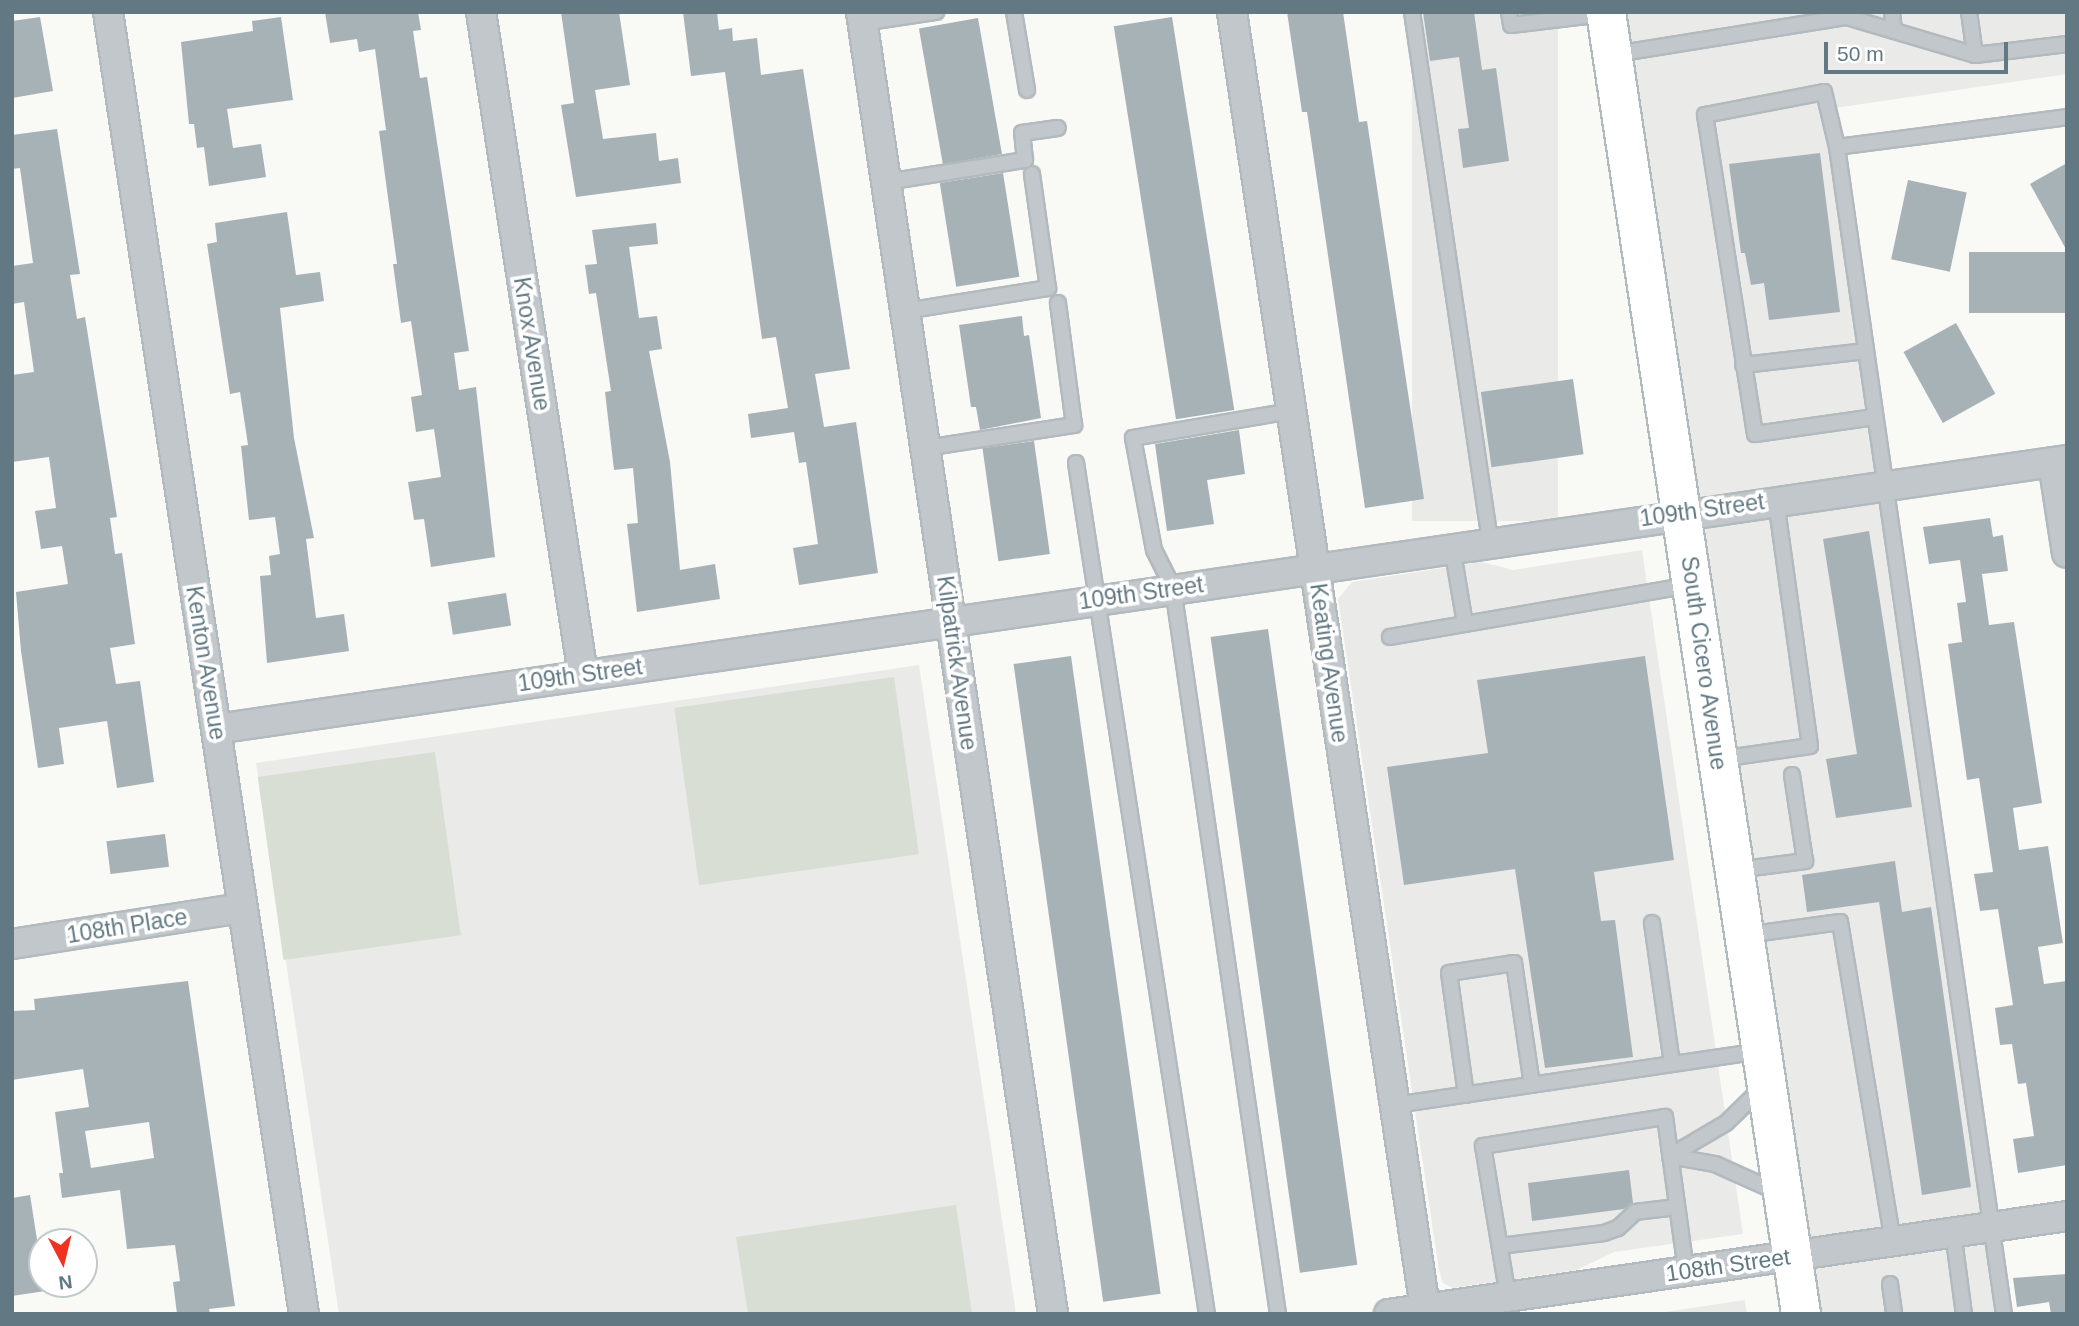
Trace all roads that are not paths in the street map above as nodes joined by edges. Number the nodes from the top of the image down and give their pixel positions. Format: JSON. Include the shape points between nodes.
{"nodes":[{"id":1,"x":107,"y":12,"type":"edge"},
{"id":2,"x":481,"y":12,"type":"edge"},
{"id":3,"x":936,"y":12,"type":"edge"},
{"id":4,"x":1014,"y":12,"type":"edge"},
{"id":5,"x":1232,"y":12,"type":"edge"},
{"id":6,"x":1412,"y":12,"type":"edge"},
{"id":7,"x":1509,"y":12,"type":"edge"},
{"id":8,"x":1892,"y":12,"type":"edge"},
{"id":9,"x":1969,"y":12,"type":"edge"},
{"id":10,"x":1606,"y":13,"type":"edge"},
{"id":11,"x":862,"y":18,"type":"edge"},
{"id":12,"x":1894,"y":31,"type":"junction"},
{"id":13,"x":2067,"y":44,"type":"edge"},
{"id":14,"x":1613,"y":54,"type":"junction"},
{"id":15,"x":1975,"y":55,"type":"junction"},
{"id":16,"x":1027,"y":90,"type":"dead end"},
{"id":17,"x":2067,"y":117,"type":"edge"},
{"id":18,"x":1058,"y":128,"type":"dead end"},
{"id":19,"x":1837,"y":147,"type":"junction"},
{"id":20,"x":1032,"y":174,"type":"dead end"},
{"id":21,"x":886,"y":182,"type":"junction"},
{"id":22,"x":1058,"y":303,"type":"dead end"},
{"id":23,"x":905,"y":311,"type":"junction"},
{"id":24,"x":1866,"y":351,"type":"junction"},
{"id":25,"x":1743,"y":365,"type":"junction"},
{"id":26,"x":1291,"y":411,"type":"junction"},
{"id":27,"x":1875,"y":416,"type":"junction"},
{"id":28,"x":925,"y":448,"type":"junction"},
{"id":29,"x":2060,"y":461,"type":"edge"},
{"id":30,"x":1076,"y":463,"type":"dead end"},
{"id":31,"x":1885,"y":485,"type":"junction"},
{"id":32,"x":1776,"y":500,"type":"junction"},
{"id":33,"x":1682,"y":513,"type":"junction"},
{"id":34,"x":1489,"y":541,"type":"junction"},
{"id":35,"x":1452,"y":547,"type":"junction"},
{"id":36,"x":2067,"y":553,"type":"edge"},
{"id":37,"x":1315,"y":567,"type":"junction"},
{"id":38,"x":1692,"y":585,"type":"junction"},
{"id":39,"x":1173,"y":588,"type":"junction"},
{"id":40,"x":1096,"y":599,"type":"junction"},
{"id":41,"x":951,"y":621,"type":"junction"},
{"id":42,"x":1465,"y":624,"type":"junction"},
{"id":43,"x":1390,"y":637,"type":"dead end"},
{"id":44,"x":583,"y":675,"type":"junction"},
{"id":45,"x":216,"y":729,"type":"junction"},
{"id":46,"x":1718,"y":759,"type":"junction"},
{"id":47,"x":1792,"y":775,"type":"dead end"},
{"id":48,"x":1735,"y":870,"type":"junction"},
{"id":49,"x":242,"y":908,"type":"junction"},
{"id":50,"x":1652,"y":923,"type":"dead end"},
{"id":51,"x":1744,"y":936,"type":"junction"},
{"id":52,"x":12,"y":944,"type":"edge"},
{"id":53,"x":1672,"y":1063,"type":"junction"},
{"id":54,"x":1764,"y":1067,"type":"junction"},
{"id":55,"x":1532,"y":1085,"type":"junction"},
{"id":56,"x":1466,"y":1094,"type":"junction"},
{"id":57,"x":1395,"y":1105,"type":"junction"},
{"id":58,"x":1670,"y":1156,"type":"junction"},
{"id":59,"x":1783,"y":1194,"type":"junction"},
{"id":60,"x":1677,"y":1207,"type":"junction"},
{"id":61,"x":2067,"y":1216,"type":"edge"},
{"id":62,"x":1991,"y":1227,"type":"junction"},
{"id":63,"x":1953,"y":1232,"type":"junction"},
{"id":64,"x":1894,"y":1241,"type":"junction"},
{"id":65,"x":1500,"y":1247,"type":"junction"},
{"id":66,"x":1792,"y":1256,"type":"junction"},
{"id":67,"x":1686,"y":1271,"type":"junction"},
{"id":68,"x":1890,"y":1284,"type":"dead end"},
{"id":69,"x":1508,"y":1297,"type":"junction"},
{"id":70,"x":1426,"y":1311,"type":"edge"},
{"id":71,"x":304,"y":1314,"type":"edge"},
{"id":72,"x":1053,"y":1314,"type":"edge"},
{"id":73,"x":1207,"y":1314,"type":"edge"},
{"id":74,"x":1278,"y":1314,"type":"edge"},
{"id":75,"x":1389,"y":1314,"type":"edge"},
{"id":76,"x":1801,"y":1314,"type":"edge"},
{"id":77,"x":1895,"y":1314,"type":"edge"},
{"id":78,"x":1964,"y":1314,"type":"edge"},
{"id":79,"x":2004,"y":1314,"type":"edge"}],
"edges":[{"from":1,"to":45,"type":"street","name":"Kenton Avenue"},
{"from":2,"to":44,"type":"street","name":"Knox Avenue"},
{"from":3,"to":11,"type":"lane"},
{"from":4,"to":16,"type":"lane"},
{"from":5,"to":26,"type":"street","name":"Keating Avenue"},
{"from":6,"to":34,"type":"lane"},
{"from":7,"to":10,"type":"lane","via":[[1511,25]]},
{"from":8,"to":12,"type":"lane"},
{"from":9,"to":15,"type":"lane"},
{"from":10,"to":14,"type":"main road","name":"South Cicero Avenue"},
{"from":11,"to":21,"type":"street","name":"Kilpatrick Avenue"},
{"from":12,"to":14,"type":"lane","via":[[1847,17]]},
{"from":12,"to":15,"type":"lane"},
{"from":13,"to":15,"type":"lane"},
{"from":14,"to":33,"type":"main road","name":"South Cicero Avenue"},
{"from":17,"to":19,"type":"lane"},
{"from":18,"to":21,"type":"lane","via":[[1022,133],[1025,160]]},
{"from":19,"to":24,"type":"lane"},
{"from":19,"to":25,"type":"lane","via":[[1824,92],[1705,115]]},
{"from":20,"to":23,"type":"lane","via":[[1048,288]]},
{"from":21,"to":23,"type":"street","name":"Kilpatrick Avenue"},
{"from":22,"to":28,"type":"lane","via":[[1074,425]]},
{"from":23,"to":28,"type":"street","name":"Kilpatrick Avenue"},
{"from":24,"to":25,"type":"lane"},
{"from":24,"to":27,"type":"lane"},
{"from":25,"to":27,"type":"lane","via":[[1755,434]]},
{"from":26,"to":37,"type":"street","name":"Keating Avenue"},
{"from":26,"to":39,"type":"lane","via":[[1133,438],[1154,550]]},
{"from":27,"to":31,"type":"lane"},
{"from":28,"to":41,"type":"street","name":"Kilpatrick Avenue"},
{"from":29,"to":31,"type":"street","name":"109th Street"},
{"from":29,"to":36,"type":"street"},
{"from":30,"to":40,"type":"lane"},
{"from":31,"to":32,"type":"street","name":"109th Street"},
{"from":31,"to":62,"type":"lane"},
{"from":32,"to":33,"type":"street","name":"109th Street"},
{"from":32,"to":46,"type":"lane","via":[[1810,746]]},
{"from":33,"to":34,"type":"street","name":"109th Street"},
{"from":33,"to":38,"type":"main road","name":"South Cicero Avenue"},
{"from":34,"to":35,"type":"street","name":"109th Street"},
{"from":35,"to":37,"type":"street","name":"109th Street"},
{"from":35,"to":42,"type":"lane"},
{"from":37,"to":39,"type":"street","name":"109th Street"},
{"from":37,"to":57,"type":"street","name":"Keating Avenue"},
{"from":38,"to":42,"type":"lane"},
{"from":38,"to":46,"type":"main road","name":"South Cicero Avenue"},
{"from":39,"to":40,"type":"street","name":"109th Street"},
{"from":39,"to":74,"type":"lane"},
{"from":40,"to":41,"type":"street","name":"109th Street"},
{"from":40,"to":73,"type":"lane"},
{"from":41,"to":44,"type":"street","name":"109th Street"},
{"from":41,"to":72,"type":"street","name":"Kilpatrick Avenue"},
{"from":42,"to":43,"type":"lane"},
{"from":44,"to":45,"type":"street","name":"109th Street"},
{"from":45,"to":49,"type":"street","name":"Kenton Avenue"},
{"from":46,"to":48,"type":"main road","name":"South Cicero Avenue"},
{"from":47,"to":48,"type":"lane","via":[[1805,860]]},
{"from":48,"to":51,"type":"main road","name":"South Cicero Avenue"},
{"from":49,"to":52,"type":"street","name":"108th Place"},
{"from":49,"to":71,"type":"street","name":"Kenton Avenue"},
{"from":50,"to":53,"type":"lane"},
{"from":51,"to":54,"type":"main road","name":"South Cicero Avenue"},
{"from":51,"to":64,"type":"lane","via":[[1840,922]]},
{"from":53,"to":54,"type":"lane"},
{"from":53,"to":55,"type":"lane"},
{"from":54,"to":58,"type":"lane","via":[[1727,1124]]},
{"from":54,"to":59,"type":"main road","name":"South Cicero Avenue"},
{"from":55,"to":56,"type":"lane"},
{"from":55,"to":56,"type":"lane","via":[[1514,963],[1449,973]]},
{"from":56,"to":57,"type":"lane"},
{"from":57,"to":70,"type":"street","name":"Keating Avenue"},
{"from":58,"to":59,"type":"lane","via":[[1715,1164]]},
{"from":58,"to":60,"type":"lane"},
{"from":58,"to":65,"type":"lane","via":[[1665,1117],[1483,1146]]},
{"from":59,"to":66,"type":"main road","name":"South Cicero Avenue"},
{"from":60,"to":65,"type":"lane","via":[[1635,1212],[1618,1228],[1604,1233]]},
{"from":60,"to":67,"type":"lane"},
{"from":61,"to":62,"type":"street","name":"108th Street"},
{"from":62,"to":63,"type":"street","name":"108th Street"},
{"from":62,"to":79,"type":"lane"},
{"from":63,"to":64,"type":"street","name":"108th Street"},
{"from":63,"to":78,"type":"lane"},
{"from":64,"to":66,"type":"street","name":"108th Street"},
{"from":65,"to":69,"type":"lane"},
{"from":66,"to":67,"type":"street","name":"108th Street"},
{"from":66,"to":76,"type":"main road","name":"South Cicero Avenue"},
{"from":67,"to":69,"type":"street","name":"108th Street"},
{"from":68,"to":77,"type":"lane"},
{"from":69,"to":70,"type":"street","name":"108th Street"},
{"from":70,"to":75,"type":"street","name":"108th Street"}]}
